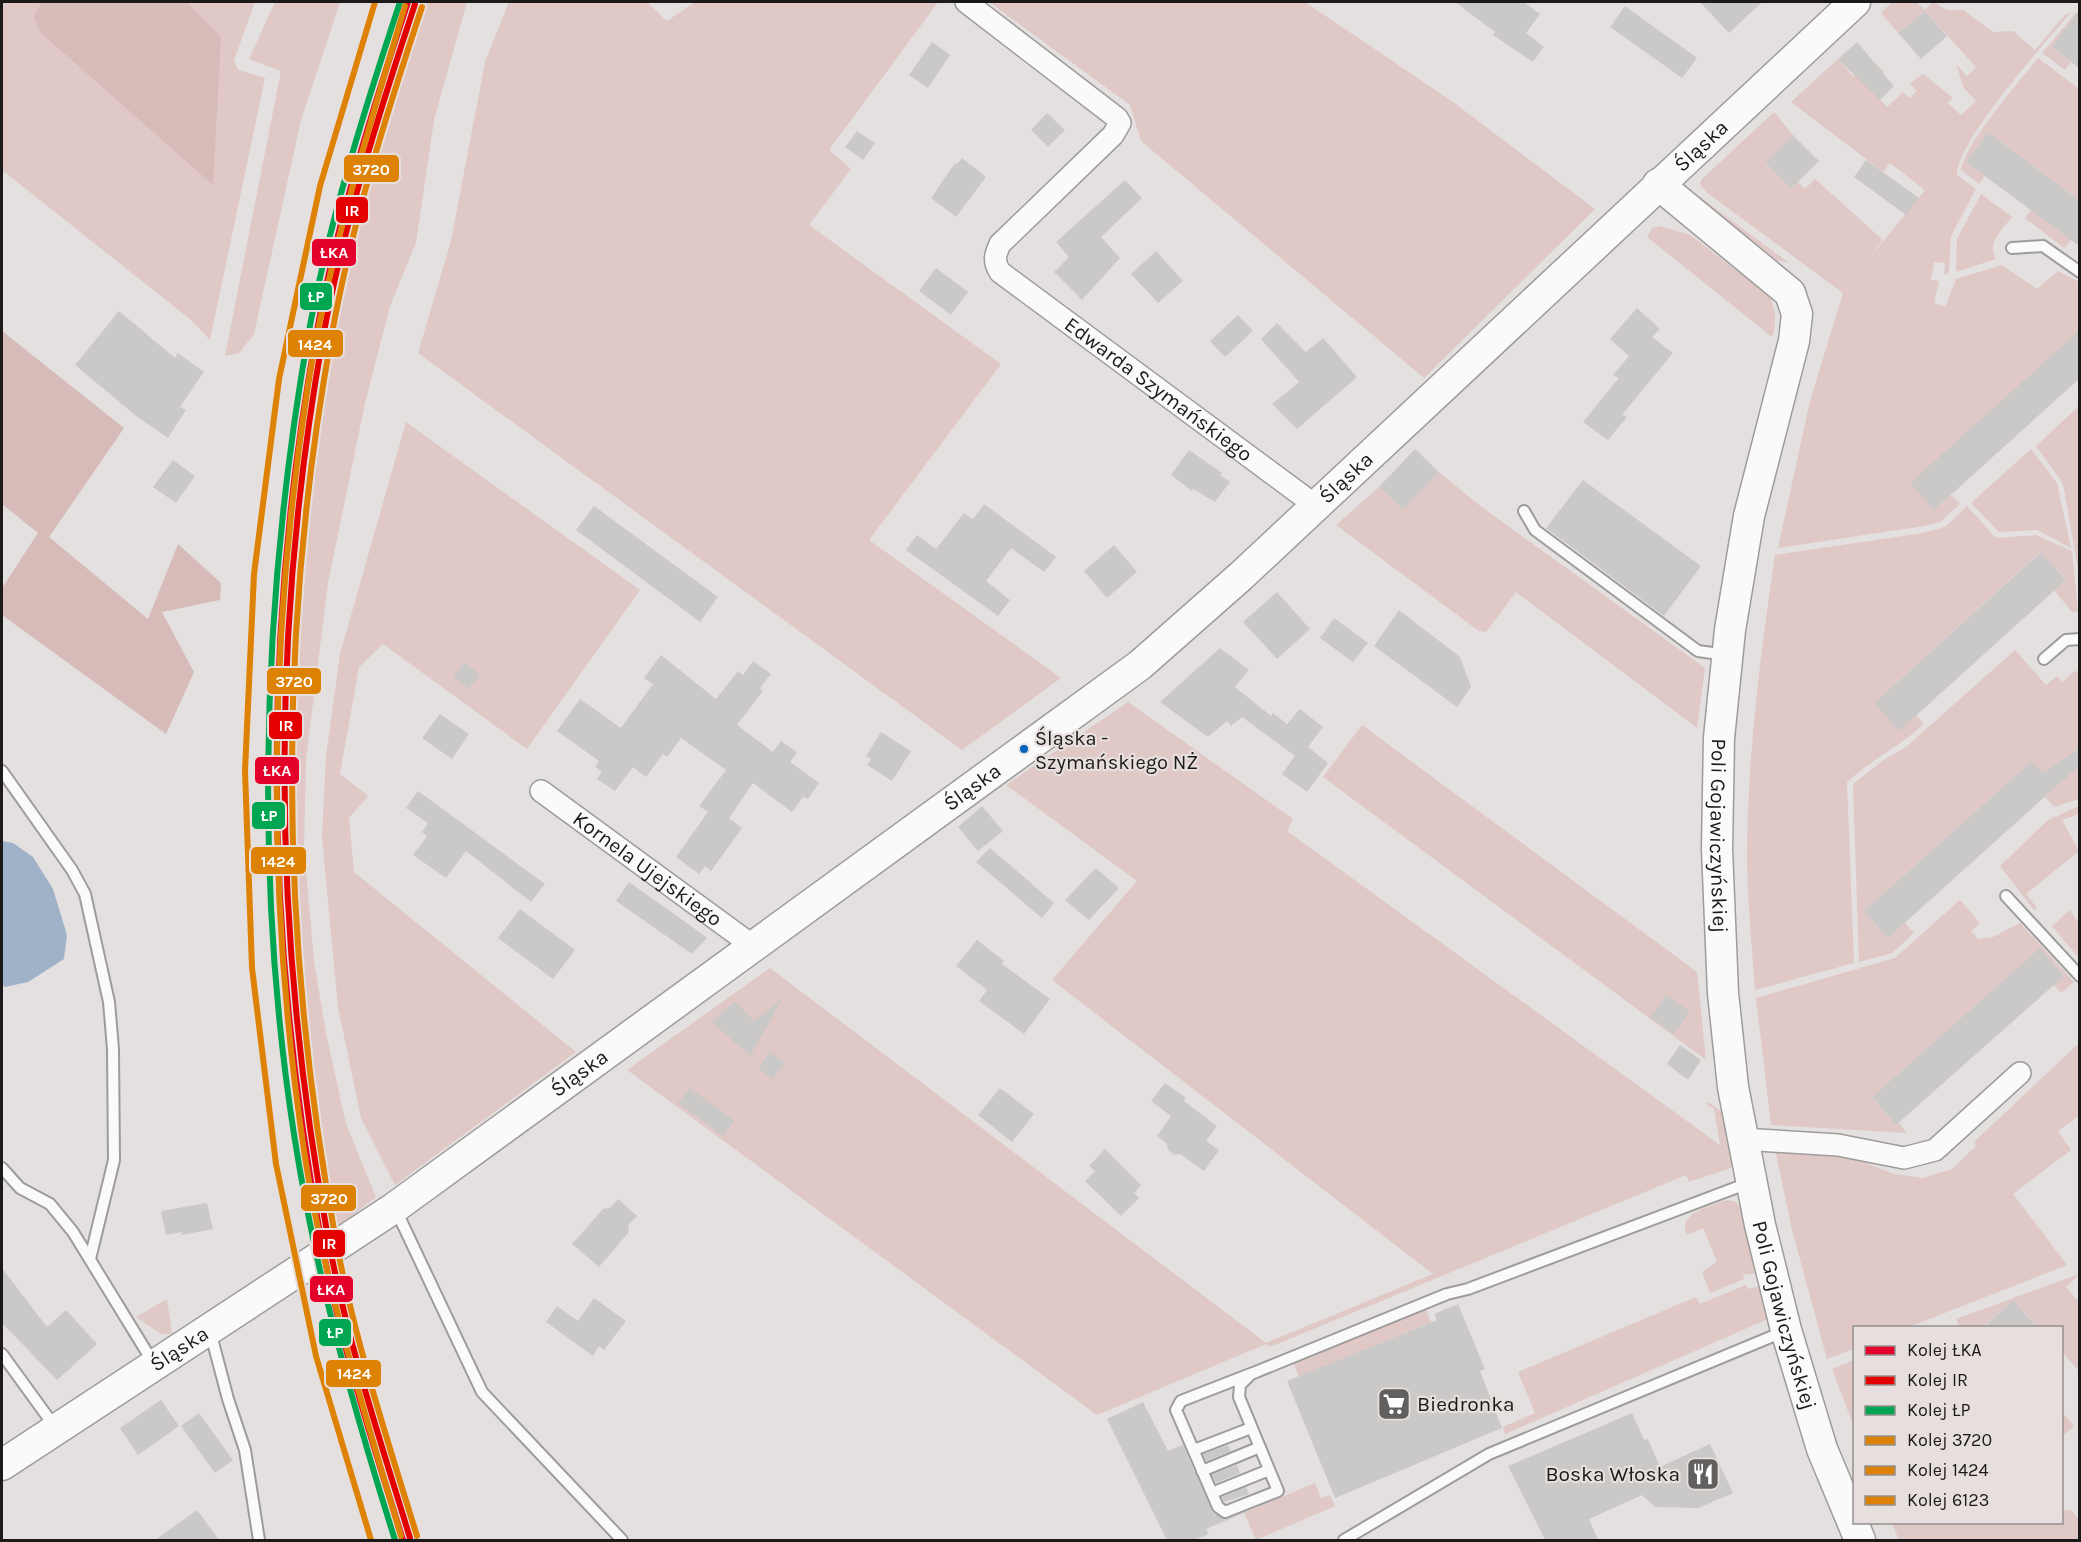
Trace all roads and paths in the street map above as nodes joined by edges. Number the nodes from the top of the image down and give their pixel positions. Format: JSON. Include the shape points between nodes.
{"nodes":[{"id":1,"x":966,"y":2,"type":"edge"},
{"id":2,"x":1856,"y":2,"type":"edge"},
{"id":3,"x":1658,"y":184,"type":"junction"},
{"id":4,"x":2012,"y":248,"type":"dead end"},
{"id":5,"x":2079,"y":272,"type":"edge"},
{"id":6,"x":1316,"y":506,"type":"junction"},
{"id":7,"x":1524,"y":511,"type":"dead end"},
{"id":8,"x":2079,"y":639,"type":"edge"},
{"id":9,"x":1728,"y":656,"type":"junction"},
{"id":10,"x":2044,"y":659,"type":"dead end"},
{"id":11,"x":2,"y":771,"type":"edge"},
{"id":12,"x":541,"y":791,"type":"dead end"},
{"id":13,"x":2006,"y":896,"type":"dead end"},
{"id":14,"x":753,"y":946,"type":"junction"},
{"id":15,"x":2079,"y":976,"type":"edge"},
{"id":16,"x":2020,"y":1073,"type":"dead end"},
{"id":17,"x":1742,"y":1139,"type":"junction"},
{"id":18,"x":2,"y":1168,"type":"edge"},
{"id":19,"x":1751,"y":1182,"type":"junction"},
{"id":20,"x":394,"y":1208,"type":"junction"},
{"id":21,"x":90,"y":1259,"type":"junction"},
{"id":22,"x":210,"y":1328,"type":"junction"},
{"id":23,"x":1786,"y":1330,"type":"junction"},
{"id":24,"x":2,"y":1354,"type":"edge"},
{"id":25,"x":154,"y":1365,"type":"junction"},
{"id":26,"x":1253,"y":1373,"type":"junction"},
{"id":27,"x":1251,"y":1428,"type":"junction"},
{"id":28,"x":57,"y":1429,"type":"junction"},
{"id":29,"x":1260,"y":1447,"type":"junction"},
{"id":30,"x":1194,"y":1450,"type":"junction"},
{"id":31,"x":2,"y":1465,"type":"edge"},
{"id":32,"x":1269,"y":1470,"type":"junction"},
{"id":33,"x":1202,"y":1471,"type":"junction"},
{"id":34,"x":1212,"y":1493,"type":"junction"},
{"id":35,"x":1853,"y":1523,"type":"edge"},
{"id":36,"x":1853,"y":1524,"type":"edge"},
{"id":37,"x":260,"y":1540,"type":"edge"},
{"id":38,"x":622,"y":1540,"type":"edge"},
{"id":39,"x":1344,"y":1540,"type":"edge"},
{"id":40,"x":1860,"y":1540,"type":"edge"}],
"edges":[{"from":1,"to":6,"type":"street","name":"Edwarda Szymańskiego","via":[[1117,118],[1119,128],[1000,244],[995,254],[1000,272]]},
{"from":2,"to":3,"type":"street","name":"Śląska"},
{"from":3,"to":6,"type":"street","name":"Śląska"},
{"from":3,"to":9,"type":"street","name":"Poli Gojawiczyńskiej","via":[[1790,293],[1797,314],[1794,341],[1749,516]]},
{"from":4,"to":5,"type":"lane","via":[[2043,246]]},
{"from":6,"to":14,"type":"street","name":"Śląska","via":[[1140,665]]},
{"from":7,"to":9,"type":"lane","via":[[1535,530],[1698,651]]},
{"from":8,"to":10,"type":"lane","via":[[2066,640]]},
{"from":9,"to":17,"type":"street","name":"Poli Gojawiczyńskiej","via":[[1719,738],[1718,849],[1723,993]]},
{"from":11,"to":21,"type":"lane","via":[[85,894],[109,1002],[114,1161]]},
{"from":12,"to":14,"type":"street","name":"Kornela Ujejskiego"},
{"from":13,"to":15,"type":"lane"},
{"from":14,"to":20,"type":"street","name":"Śląska"},
{"from":16,"to":17,"type":"street","via":[[1935,1150],[1904,1158],[1838,1145]]},
{"from":17,"to":19,"type":"street","name":"Poli Gojawiczyńskiej"},
{"from":18,"to":21,"type":"lane","via":[[20,1188],[50,1204]]},
{"from":19,"to":23,"type":"street","name":"Poli Gojawiczyńskiej"},
{"from":19,"to":26,"type":"lane","via":[[1447,1294]]},
{"from":20,"to":22,"type":"street","name":"Śląska"},
{"from":20,"to":38,"type":"lane","via":[[482,1392]]},
{"from":21,"to":25,"type":"lane"},
{"from":22,"to":25,"type":"street","name":"Śląska"},
{"from":22,"to":37,"type":"lane","via":[[245,1450]]},
{"from":23,"to":35,"type":"street","name":"Poli Gojawiczyńskiej","via":[[1822,1449]]},
{"from":23,"to":39,"type":"lane","via":[[1489,1454]]},
{"from":24,"to":28,"type":"lane"},
{"from":25,"to":28,"type":"street","name":"Śląska"},
{"from":26,"to":27,"type":"lane","via":[[1240,1385],[1238,1393]]},
{"from":26,"to":30,"type":"lane","via":[[1181,1401],[1176,1410]]},
{"from":27,"to":29,"type":"lane"},
{"from":27,"to":30,"type":"lane"},
{"from":28,"to":31,"type":"street","name":"Śląska"},
{"from":29,"to":32,"type":"lane"},
{"from":29,"to":33,"type":"lane"},
{"from":30,"to":33,"type":"lane"},
{"from":32,"to":34,"type":"lane"},
{"from":32,"to":34,"type":"lane","via":[[1278,1491],[1226,1512],[1218,1507]]},
{"from":33,"to":34,"type":"lane"},
{"from":36,"to":40,"type":"street","name":"Poli Gojawiczyńskiej"}]}
